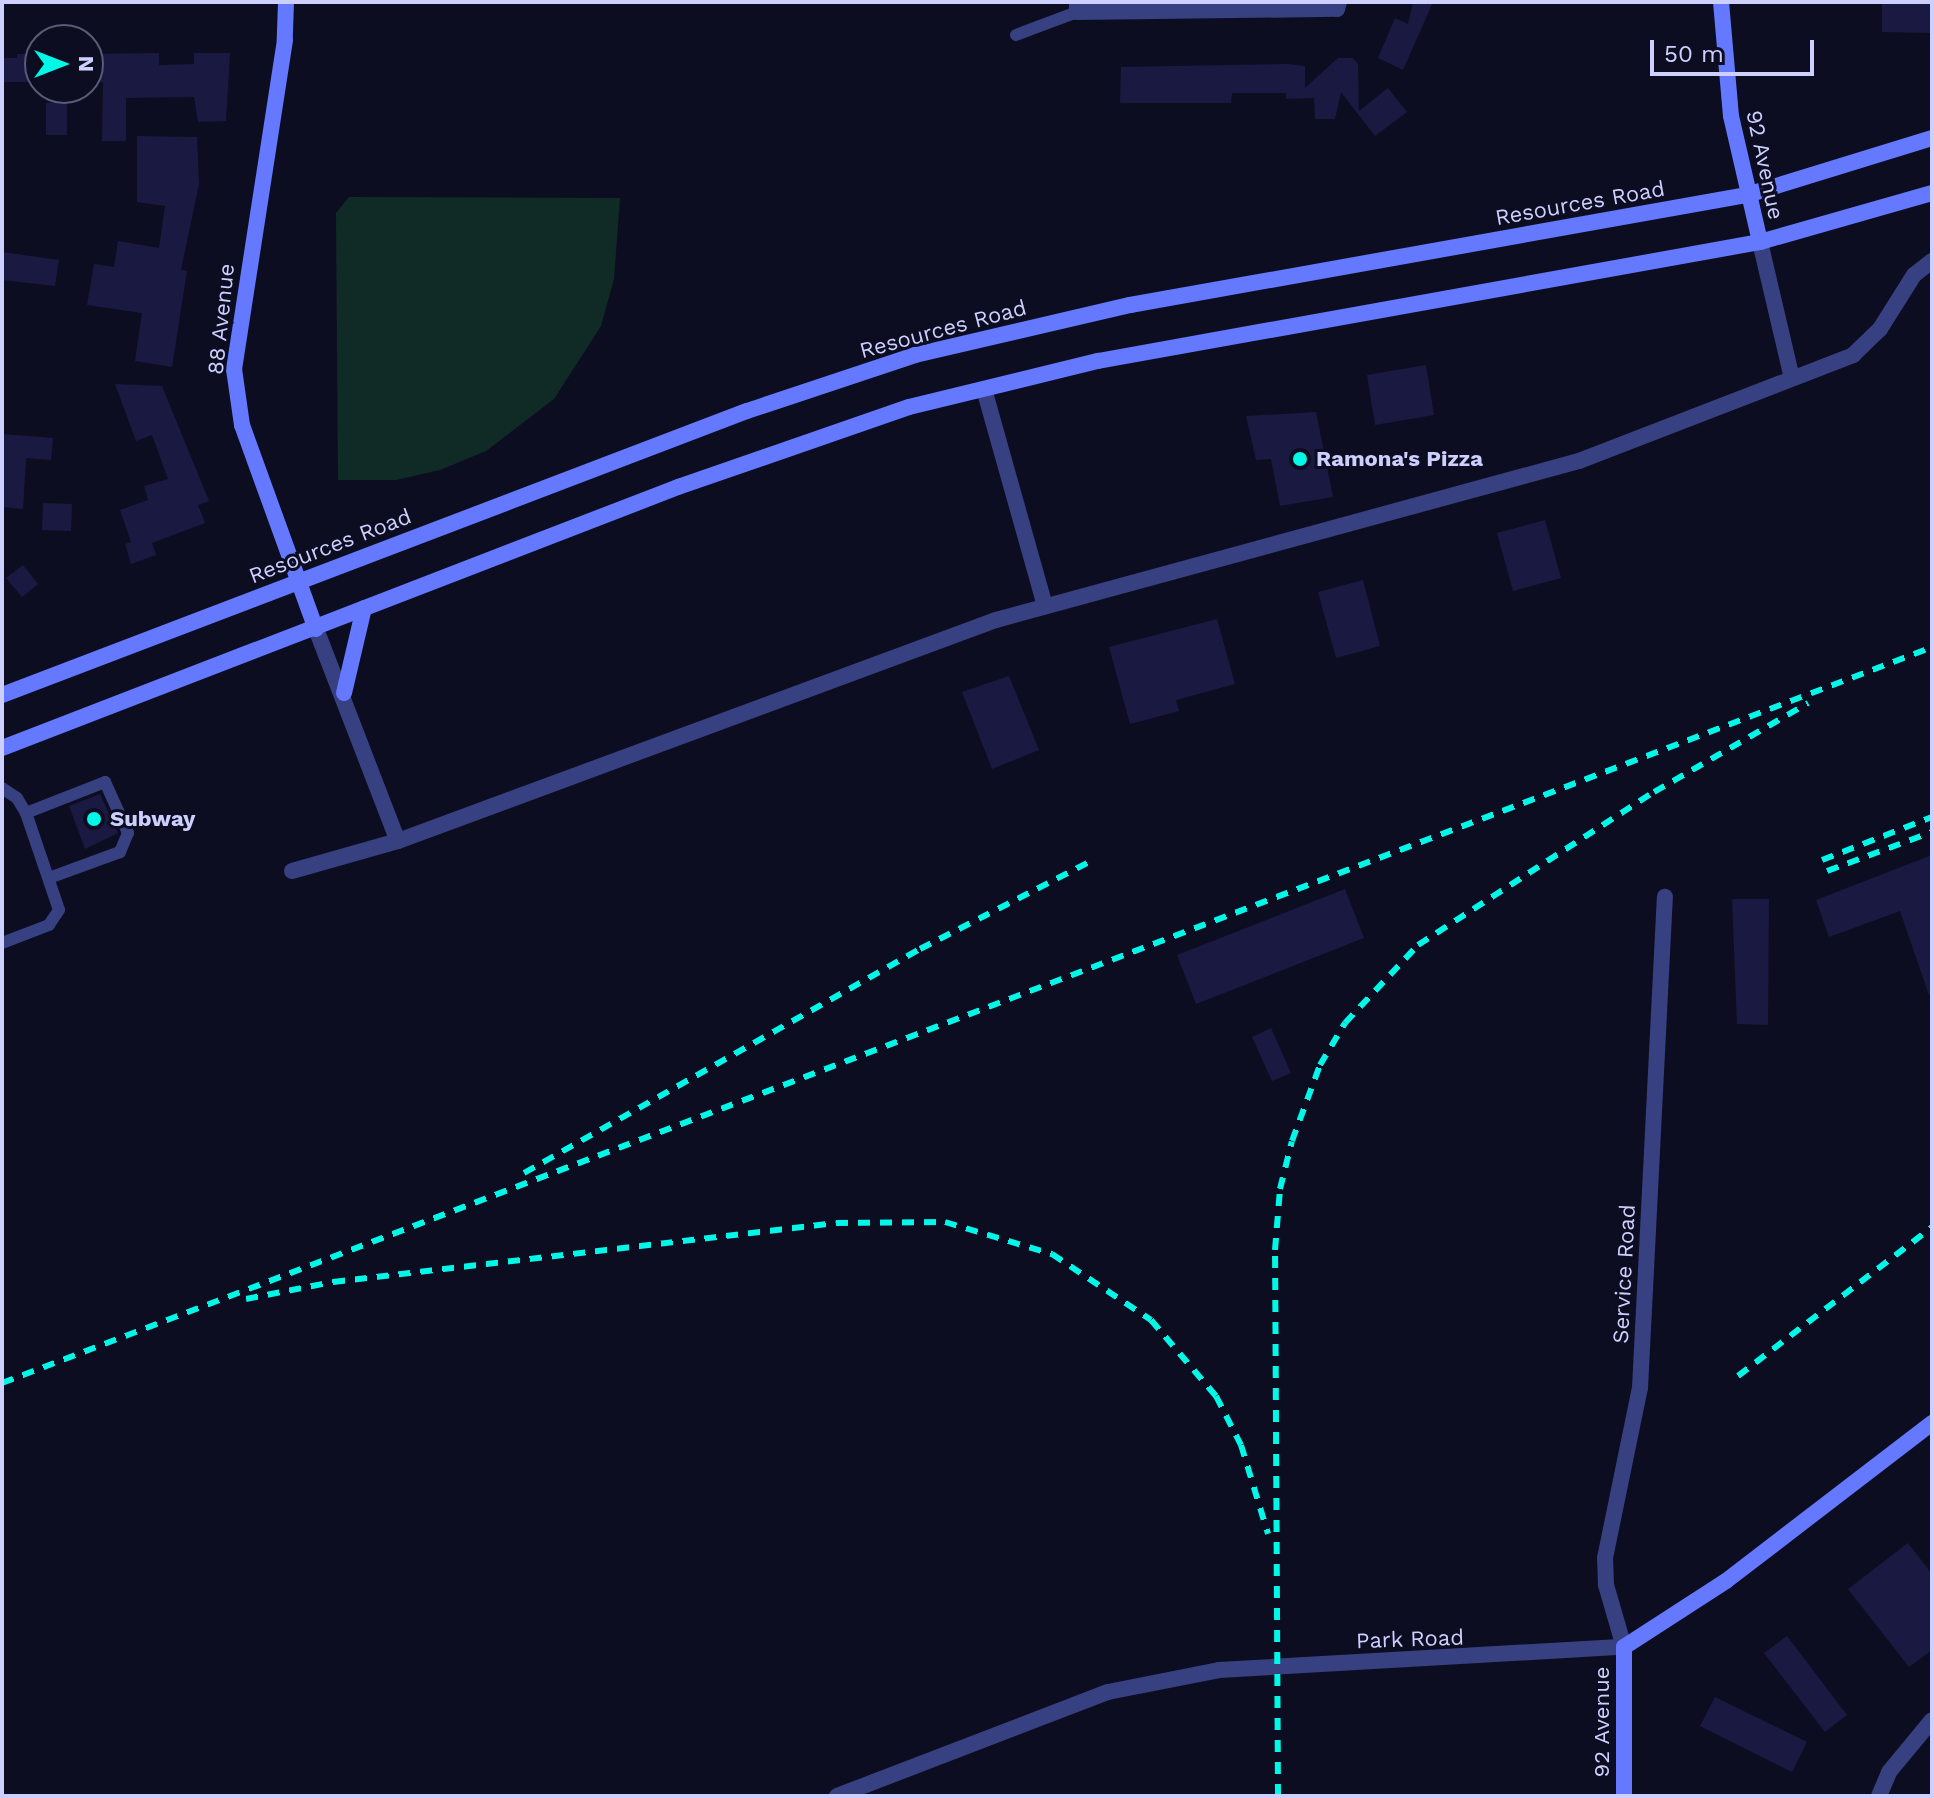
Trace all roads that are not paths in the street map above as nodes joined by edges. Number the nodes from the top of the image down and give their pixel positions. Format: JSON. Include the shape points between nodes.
{"nodes":[{"id":1,"x":286,"y":2,"type":"edge"},
{"id":2,"x":1721,"y":2,"type":"edge"},
{"id":3,"x":1338,"y":6,"type":"edge"},
{"id":4,"x":1077,"y":7,"type":"edge"},
{"id":5,"x":1016,"y":35,"type":"dead end"},
{"id":6,"x":1932,"y":138,"type":"edge"},
{"id":7,"x":1932,"y":193,"type":"edge"},
{"id":8,"x":1747,"y":195,"type":"junction"},
{"id":9,"x":1760,"y":242,"type":"junction"},
{"id":10,"x":1932,"y":261,"type":"edge"},
{"id":11,"x":1792,"y":378,"type":"junction"},
{"id":12,"x":984,"y":389,"type":"junction"},
{"id":13,"x":300,"y":581,"type":"junction"},
{"id":14,"x":1045,"y":606,"type":"junction"},
{"id":15,"x":364,"y":608,"type":"junction"},
{"id":16,"x":316,"y":629,"type":"junction"},
{"id":17,"x":344,"y":693,"type":"junction"},
{"id":18,"x":2,"y":695,"type":"edge"},
{"id":19,"x":2,"y":748,"type":"edge"},
{"id":20,"x":2,"y":788,"type":"edge"},
{"id":21,"x":26,"y":813,"type":"junction"},
{"id":22,"x":398,"y":841,"type":"junction"},
{"id":23,"x":292,"y":871,"type":"dead end"},
{"id":24,"x":49,"y":878,"type":"junction"},
{"id":25,"x":1665,"y":897,"type":"dead end"},
{"id":26,"x":2,"y":943,"type":"edge"},
{"id":27,"x":1932,"y":1423,"type":"edge"},
{"id":28,"x":1624,"y":1647,"type":"junction"},
{"id":29,"x":1932,"y":1720,"type":"edge"},
{"id":30,"x":837,"y":1796,"type":"edge"},
{"id":31,"x":1624,"y":1796,"type":"edge"},
{"id":32,"x":1879,"y":1796,"type":"edge"}],
"edges":[{"from":1,"to":13,"type":"main road","name":"88 Avenue","via":[[285,40],[234,369],[242,425]]},
{"from":2,"to":8,"type":"main road","name":"92 Avenue","via":[[1726,78]]},
{"from":3,"to":4,"type":"street"},
{"from":4,"to":5,"type":"lane"},
{"from":6,"to":8,"type":"main road","name":"Resources Road"},
{"from":7,"to":9,"type":"main road"},
{"from":8,"to":9,"type":"main road","name":"92 Avenue"},
{"from":8,"to":13,"type":"main road","name":"Resources Road","via":[[1130,305],[915,355],[747,411]]},
{"from":9,"to":11,"type":"street"},
{"from":9,"to":12,"type":"main road","via":[[1098,361]]},
{"from":10,"to":11,"type":"street","via":[[1914,275],[1869,342],[1853,355]]},
{"from":11,"to":14,"type":"street","via":[[1518,480]]},
{"from":12,"to":14,"type":"street"},
{"from":12,"to":15,"type":"main road","via":[[909,407],[693,482]]},
{"from":13,"to":16,"type":"main road","name":"88 Avenue"},
{"from":13,"to":18,"type":"main road","name":"Resources Road"},
{"from":14,"to":22,"type":"street"},
{"from":15,"to":16,"type":"main road"},
{"from":15,"to":17,"type":"main road"},
{"from":16,"to":17,"type":"street"},
{"from":16,"to":19,"type":"main road"},
{"from":17,"to":22,"type":"street"},
{"from":20,"to":21,"type":"lane"},
{"from":21,"to":24,"type":"lane"},
{"from":21,"to":24,"type":"lane","via":[[105,782],[128,833],[120,852]]},
{"from":22,"to":23,"type":"street"},
{"from":24,"to":26,"type":"lane","via":[[59,910],[54,921]]},
{"from":25,"to":28,"type":"street","name":"Service Road","via":[[1640,1388],[1605,1558],[1606,1585]]},
{"from":27,"to":28,"type":"main road","name":"Park Road","via":[[1726,1581]]},
{"from":28,"to":30,"type":"street","name":"Park Road","via":[[1219,1670],[1108,1692]]},
{"from":28,"to":31,"type":"main road","name":"92 Avenue"},
{"from":29,"to":32,"type":"street","via":[[1889,1772]]}]}
